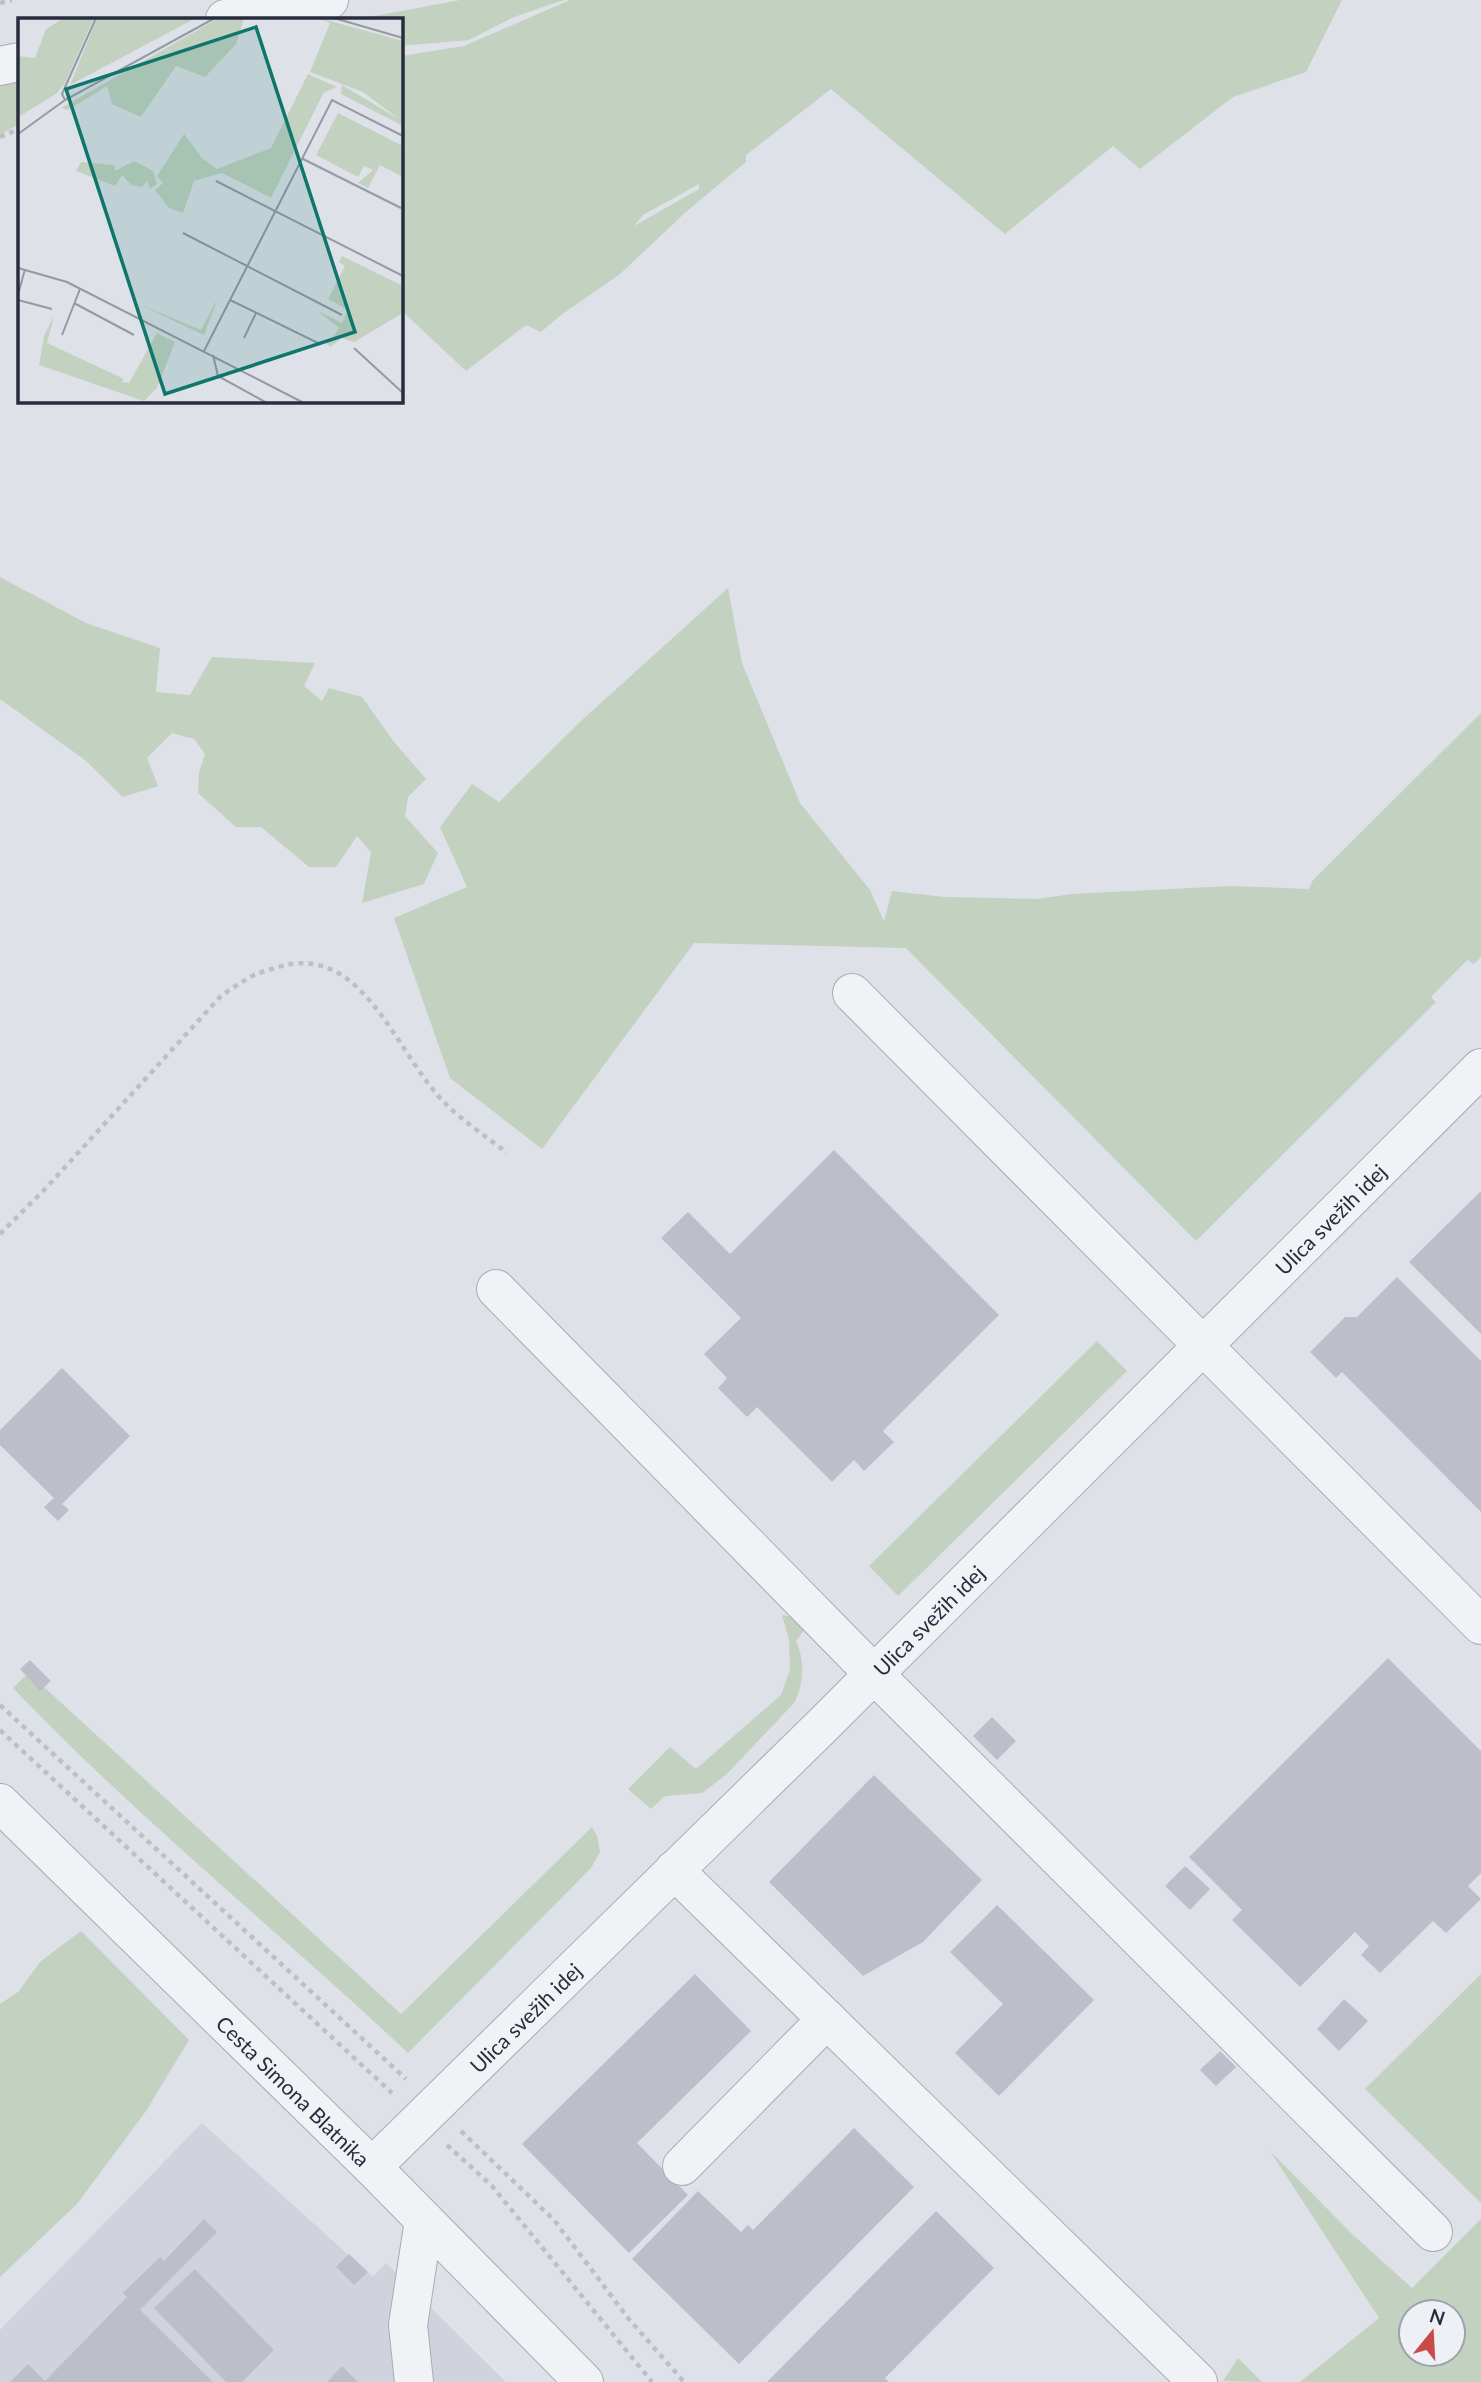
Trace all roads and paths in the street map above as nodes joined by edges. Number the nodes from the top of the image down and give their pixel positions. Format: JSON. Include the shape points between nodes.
{"nodes":[{"id":1,"x":12,"y":0,"type":"edge"},
{"id":2,"x":329,"y":0,"type":"edge"},
{"id":3,"x":0,"y":3,"type":"edge"},
{"id":4,"x":230,"y":18,"type":"edge"},
{"id":5,"x":18,"y":62,"type":"edge"},
{"id":6,"x":0,"y":66,"type":"edge"},
{"id":7,"x":18,"y":129,"type":"edge"},
{"id":8,"x":0,"y":137,"type":"edge"},
{"id":9,"x":852,"y":993,"type":"dead end"},
{"id":10,"x":1481,"y":1068,"type":"edge"},
{"id":11,"x":507,"y":1153,"type":"dead end"},
{"id":12,"x":0,"y":1234,"type":"edge"},
{"id":13,"x":496,"y":1289,"type":"dead end"},
{"id":14,"x":1202,"y":1346,"type":"junction"},
{"id":15,"x":1481,"y":1625,"type":"edge"},
{"id":16,"x":874,"y":1674,"type":"junction"},
{"id":17,"x":0,"y":1705,"type":"edge"},
{"id":18,"x":0,"y":1730,"type":"edge"},
{"id":19,"x":0,"y":1803,"type":"edge"},
{"id":20,"x":674,"y":1870,"type":"junction"},
{"id":21,"x":827,"y":2019,"type":"junction"},
{"id":22,"x":428,"y":2113,"type":"junction"},
{"id":23,"x":682,"y":2166,"type":"dead end"},
{"id":24,"x":372,"y":2167,"type":"junction"},
{"id":25,"x":424,"y":2220,"type":"junction"},
{"id":26,"x":1433,"y":2232,"type":"dead end"},
{"id":27,"x":414,"y":2382,"type":"edge"},
{"id":28,"x":584,"y":2382,"type":"edge"},
{"id":29,"x":652,"y":2382,"type":"edge"},
{"id":30,"x":684,"y":2382,"type":"edge"},
{"id":31,"x":1198,"y":2382,"type":"edge"}],
"edges":[{"from":1,"to":3,"type":"path"},
{"from":2,"to":4,"type":"street"},
{"from":5,"to":6,"type":"street"},
{"from":7,"to":8,"type":"path"},
{"from":9,"to":14,"type":"street"},
{"from":10,"to":14,"type":"street","name":"Ulica svežih idej"},
{"from":11,"to":12,"type":"path","via":[[444,1102],[352,981],[322,964],[290,964],[255,974],[221,996]]},
{"from":13,"to":16,"type":"street"},
{"from":14,"to":15,"type":"street"},
{"from":14,"to":16,"type":"street","name":"Ulica svežih idej"},
{"from":16,"to":20,"type":"street","name":"Ulica svežih idej"},
{"from":16,"to":26,"type":"street"},
{"from":17,"to":22,"type":"path"},
{"from":18,"to":22,"type":"path"},
{"from":19,"to":24,"type":"street","name":"Cesta Simona Blatnika"},
{"from":20,"to":21,"type":"street"},
{"from":20,"to":22,"type":"street","name":"Ulica svežih idej"},
{"from":21,"to":23,"type":"street"},
{"from":21,"to":31,"type":"street"},
{"from":22,"to":24,"type":"street","name":"Ulica svežih idej"},
{"from":22,"to":29,"type":"path"},
{"from":22,"to":30,"type":"path","via":[[554,2220],[628,2318]]},
{"from":24,"to":25,"type":"street","name":"Cesta Simona Blatnika"},
{"from":25,"to":27,"type":"street","via":[[408,2325]]},
{"from":25,"to":28,"type":"street","name":"Cesta Simona Blatnika"}]}
